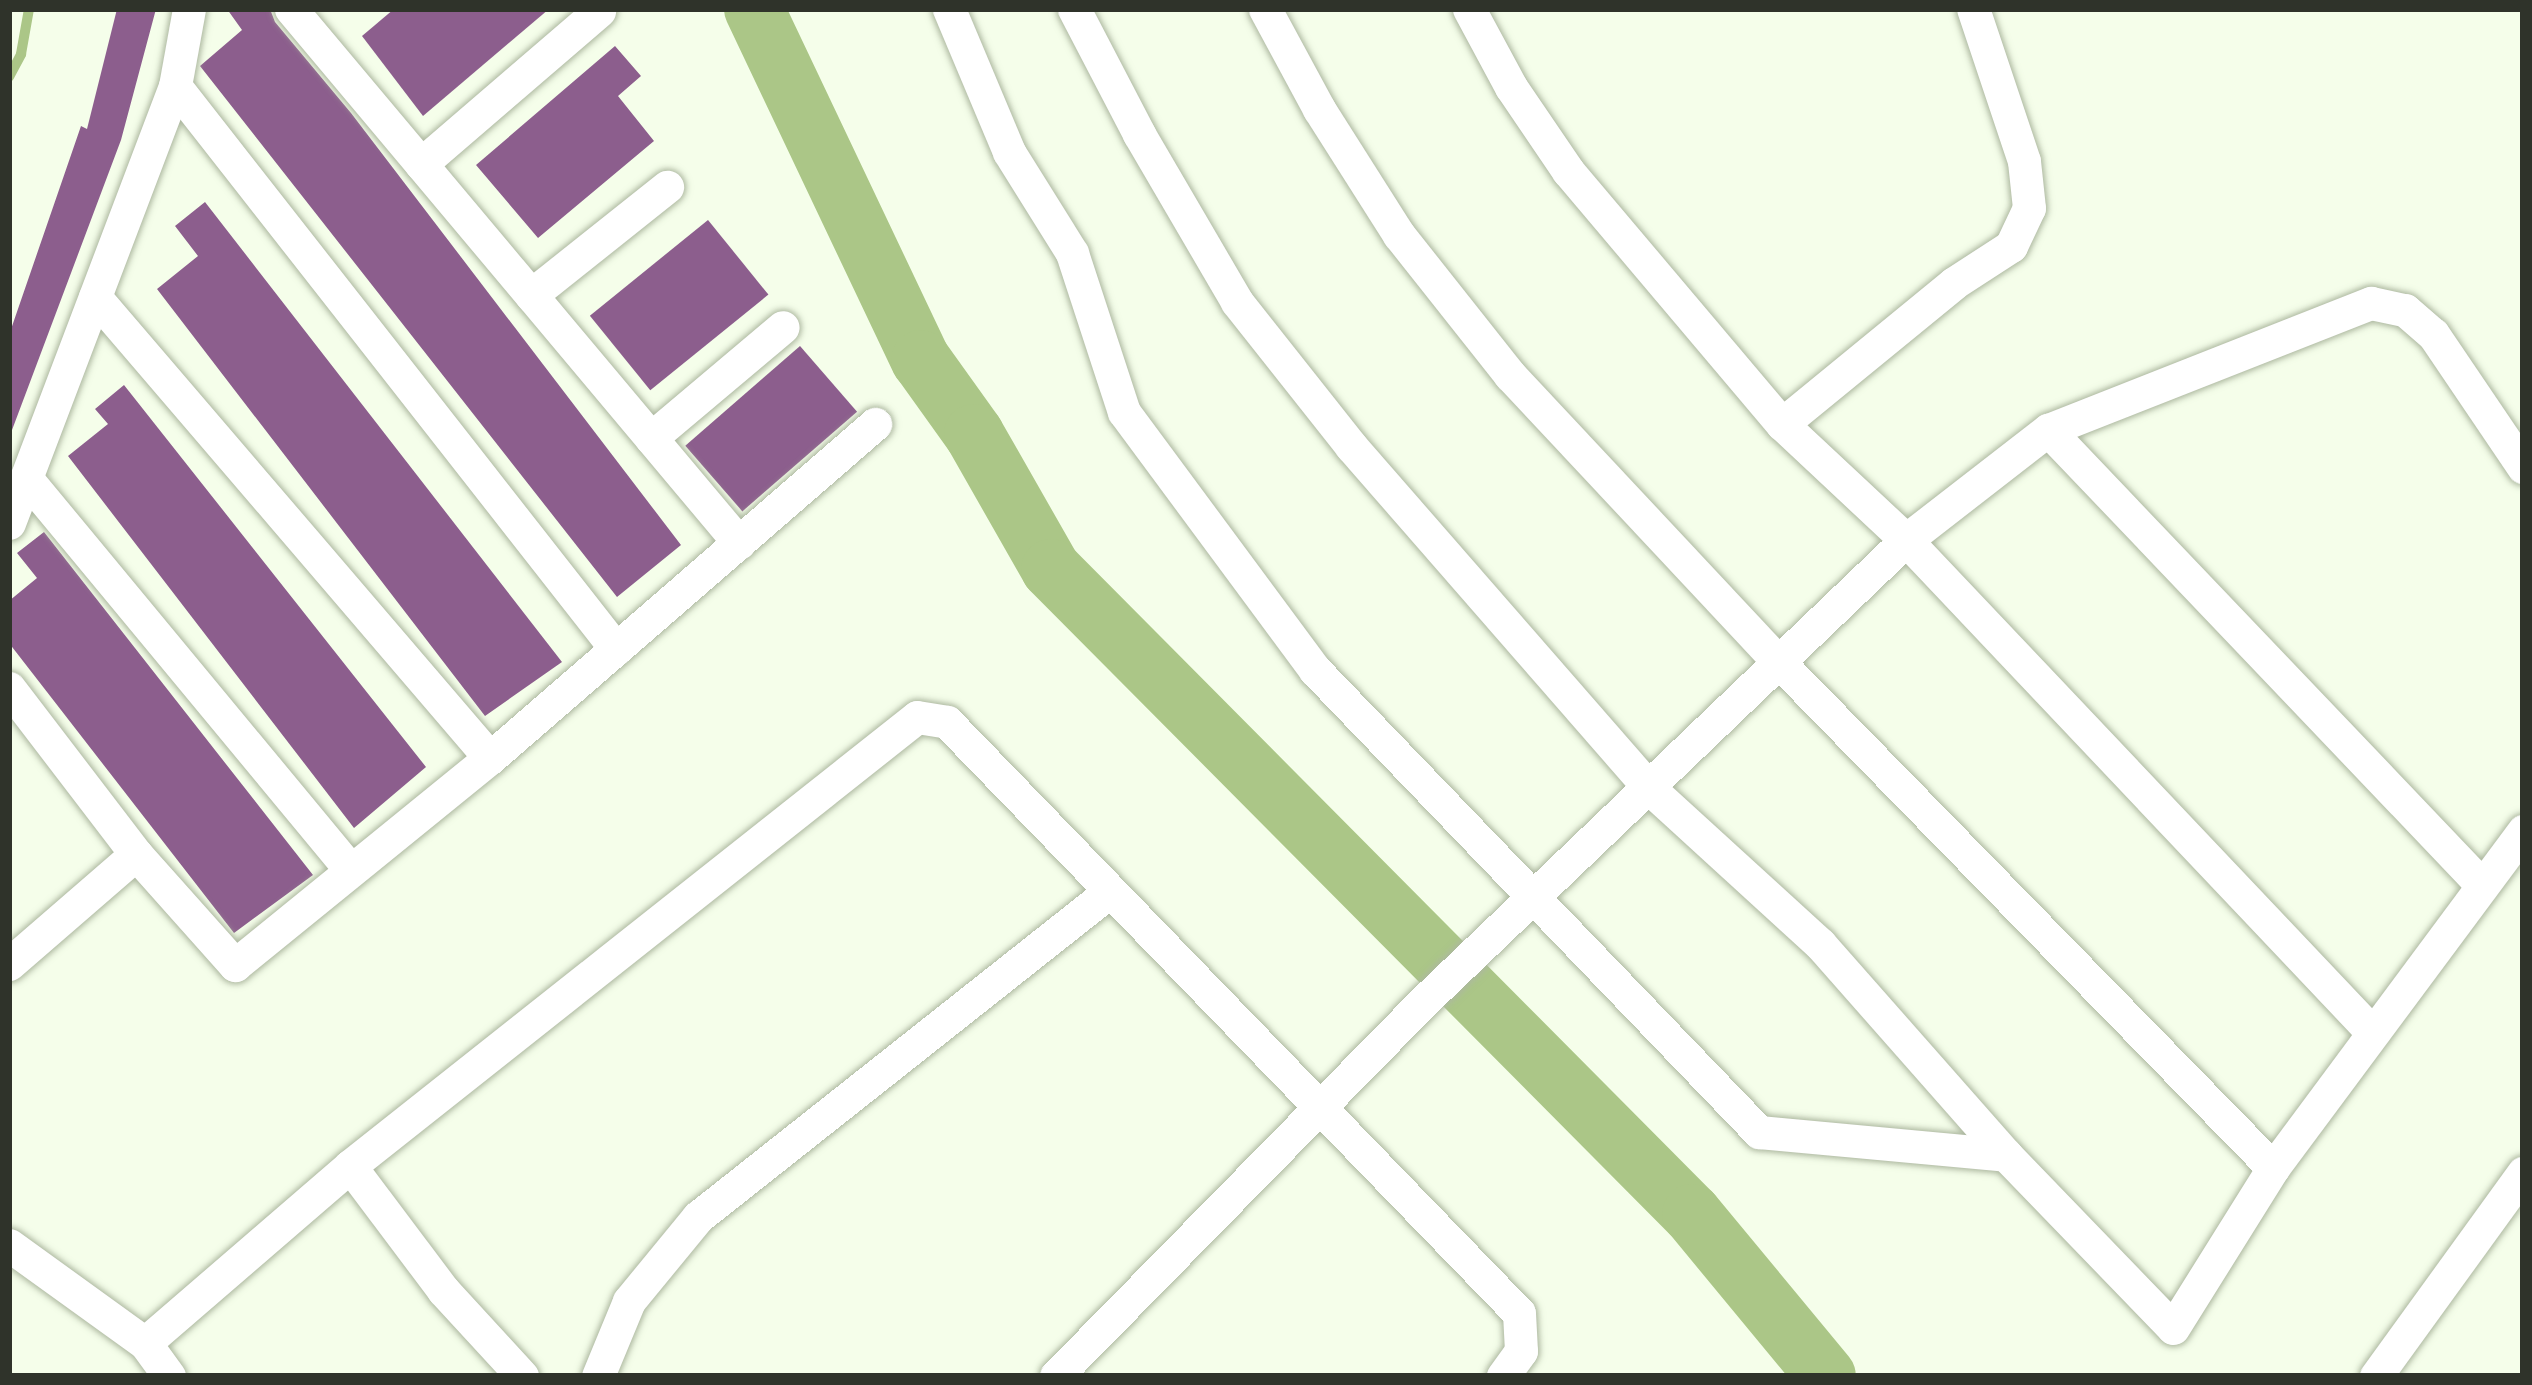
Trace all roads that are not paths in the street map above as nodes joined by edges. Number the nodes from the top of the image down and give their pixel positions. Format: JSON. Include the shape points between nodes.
{"nodes":[{"id":1,"x":189,"y":9,"type":"edge"},
{"id":2,"x":950,"y":9,"type":"edge"},
{"id":3,"x":1074,"y":9,"type":"edge"},
{"id":4,"x":1265,"y":9,"type":"edge"},
{"id":5,"x":1469,"y":9,"type":"edge"},
{"id":6,"x":1973,"y":9,"type":"edge"},
{"id":7,"x":598,"y":11,"type":"edge"},
{"id":8,"x":305,"y":14,"type":"edge"},
{"id":9,"x":175,"y":86,"type":"junction"},
{"id":10,"x":421,"y":164,"type":"junction"},
{"id":11,"x":667,"y":187,"type":"dead end"},
{"id":12,"x":95,"y":296,"type":"junction"},
{"id":13,"x":532,"y":296,"type":"junction"},
{"id":14,"x":783,"y":327,"type":"dead end"},
{"id":15,"x":875,"y":424,"type":"dead end"},
{"id":16,"x":1782,"y":424,"type":"junction"},
{"id":17,"x":2048,"y":430,"type":"junction"},
{"id":18,"x":651,"y":438,"type":"junction"},
{"id":19,"x":2523,"y":467,"type":"edge"},
{"id":20,"x":26,"y":478,"type":"junction"},
{"id":21,"x":9,"y":523,"type":"edge"},
{"id":22,"x":1906,"y":540,"type":"junction"},
{"id":23,"x":739,"y":543,"type":"junction"},
{"id":24,"x":616,"y":649,"type":"junction"},
{"id":25,"x":1779,"y":662,"type":"junction"},
{"id":26,"x":9,"y":688,"type":"edge"},
{"id":27,"x":490,"y":758,"type":"junction"},
{"id":28,"x":1648,"y":787,"type":"junction"},
{"id":29,"x":2523,"y":831,"type":"edge"},
{"id":30,"x":136,"y":854,"type":"junction"},
{"id":31,"x":349,"y":868,"type":"junction"},
{"id":32,"x":2480,"y":883,"type":"junction"},
{"id":33,"x":1109,"y":892,"type":"junction"},
{"id":34,"x":1532,"y":898,"type":"junction"},
{"id":35,"x":9,"y":964,"type":"edge"},
{"id":36,"x":2371,"y":1031,"type":"junction"},
{"id":37,"x":1320,"y":1112,"type":"junction"},
{"id":38,"x":2006,"y":1155,"type":"junction"},
{"id":39,"x":350,"y":1166,"type":"junction"},
{"id":40,"x":2273,"y":1168,"type":"junction"},
{"id":41,"x":2523,"y":1173,"type":"edge"},
{"id":42,"x":9,"y":1245,"type":"edge"},
{"id":43,"x":145,"y":1343,"type":"junction"},
{"id":44,"x":169,"y":1376,"type":"edge"},
{"id":45,"x":522,"y":1376,"type":"edge"},
{"id":46,"x":598,"y":1376,"type":"edge"},
{"id":47,"x":1056,"y":1376,"type":"edge"},
{"id":48,"x":1503,"y":1376,"type":"edge"},
{"id":49,"x":2377,"y":1376,"type":"edge"}],
"edges":[{"from":1,"to":9,"type":"street"},
{"from":2,"to":34,"type":"street","via":[[1009,152],[1072,253],[1124,412],[1316,670]]},
{"from":3,"to":28,"type":"street","via":[[1237,302],[1351,446]]},
{"from":4,"to":25,"type":"street","via":[[1399,235],[1510,375]]},
{"from":5,"to":16,"type":"street","via":[[1568,170]]},
{"from":6,"to":16,"type":"street","via":[[2024,161],[2030,208],[2011,246]]},
{"from":7,"to":10,"type":"street"},
{"from":8,"to":10,"type":"street"},
{"from":9,"to":12,"type":"street"},
{"from":9,"to":24,"type":"street"},
{"from":10,"to":13,"type":"street"},
{"from":11,"to":13,"type":"street"},
{"from":12,"to":20,"type":"street"},
{"from":12,"to":27,"type":"street"},
{"from":13,"to":18,"type":"street"},
{"from":14,"to":18,"type":"street"},
{"from":15,"to":23,"type":"street"},
{"from":16,"to":22,"type":"street"},
{"from":17,"to":19,"type":"street","via":[[2371,304],[2405,310],[2433,334]]},
{"from":17,"to":22,"type":"street"},
{"from":17,"to":32,"type":"street"},
{"from":18,"to":23,"type":"street"},
{"from":20,"to":21,"type":"street"},
{"from":20,"to":31,"type":"street"},
{"from":22,"to":25,"type":"street"},
{"from":22,"to":36,"type":"street"},
{"from":23,"to":24,"type":"street"},
{"from":24,"to":27,"type":"street"},
{"from":25,"to":28,"type":"street"},
{"from":25,"to":40,"type":"street"},
{"from":26,"to":30,"type":"street"},
{"from":27,"to":31,"type":"street"},
{"from":28,"to":34,"type":"street"},
{"from":28,"to":38,"type":"street","via":[[1820,944]]},
{"from":29,"to":32,"type":"street"},
{"from":30,"to":31,"type":"street","via":[[235,965]]},
{"from":30,"to":35,"type":"street"},
{"from":32,"to":36,"type":"street"},
{"from":33,"to":37,"type":"street"},
{"from":33,"to":39,"type":"street","via":[[947,722],[917,717]]},
{"from":33,"to":46,"type":"street","via":[[698,1217],[629,1301]]},
{"from":34,"to":37,"type":"street"},
{"from":34,"to":38,"type":"street","via":[[1759,1132]]},
{"from":36,"to":40,"type":"street"},
{"from":37,"to":47,"type":"street"},
{"from":37,"to":48,"type":"street","via":[[1519,1313],[1522,1351]]},
{"from":38,"to":40,"type":"street","via":[[2173,1328]]},
{"from":39,"to":43,"type":"street"},
{"from":39,"to":45,"type":"street","via":[[442,1290]]},
{"from":41,"to":49,"type":"street"},
{"from":42,"to":43,"type":"street"},
{"from":43,"to":44,"type":"street"}]}
